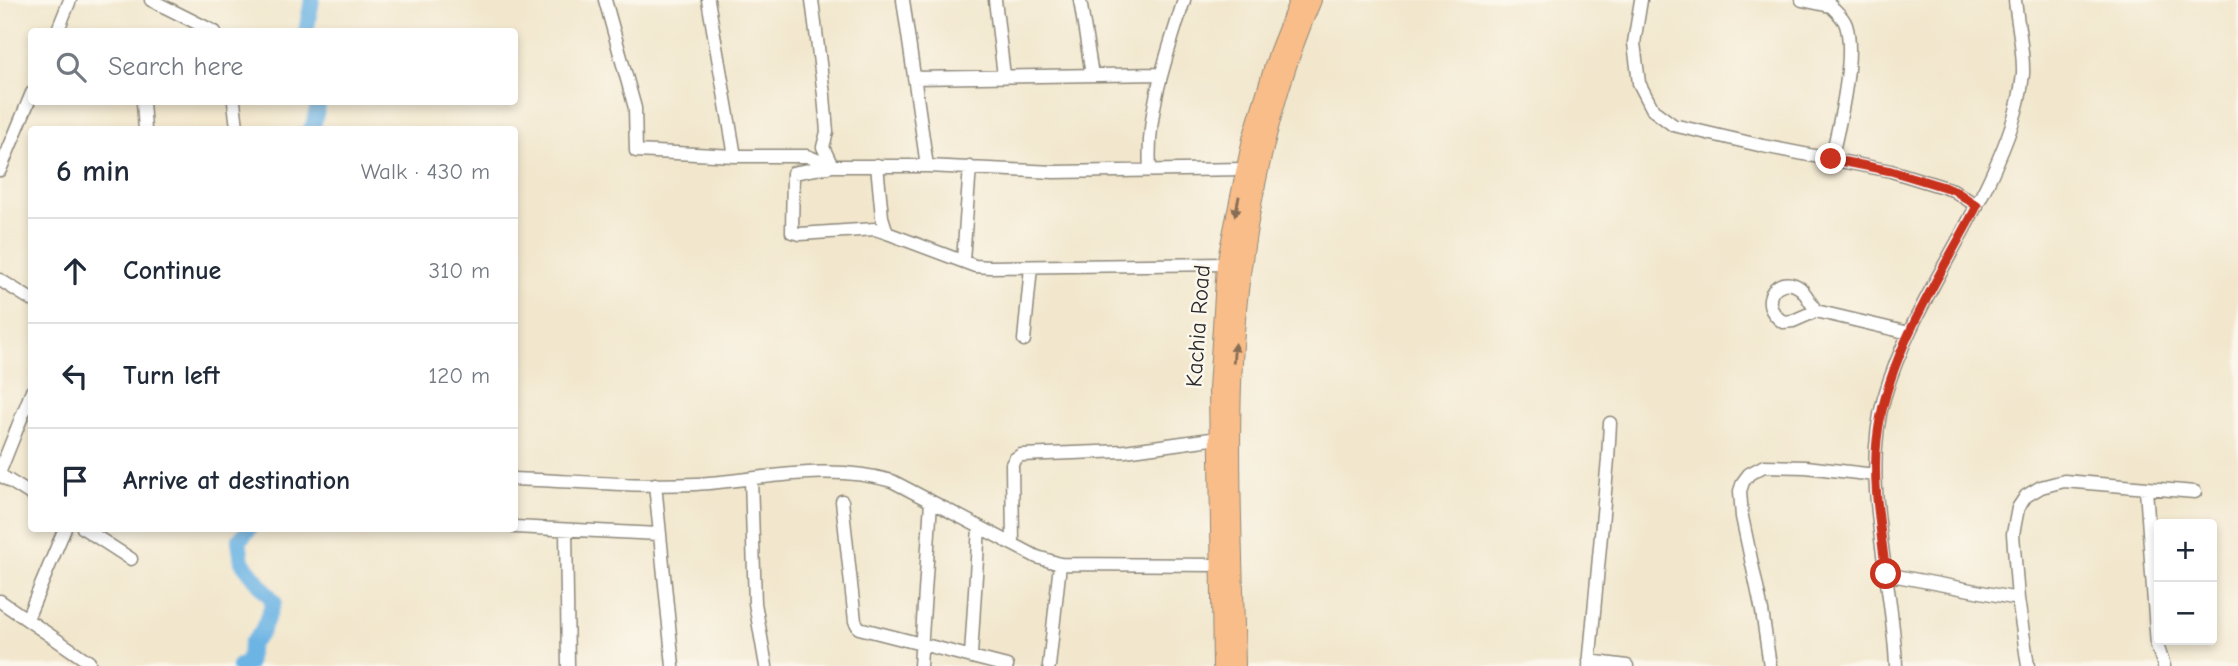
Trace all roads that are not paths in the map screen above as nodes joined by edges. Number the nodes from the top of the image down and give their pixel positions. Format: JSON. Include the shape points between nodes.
{"nodes":[{"id":1,"x":70,"y":0,"type":"edge"},
{"id":2,"x":151,"y":0,"type":"edge"},
{"id":3,"x":605,"y":0,"type":"edge"},
{"id":4,"x":708,"y":0,"type":"edge"},
{"id":5,"x":811,"y":0,"type":"edge"},
{"id":6,"x":903,"y":0,"type":"edge"},
{"id":7,"x":995,"y":0,"type":"edge"},
{"id":8,"x":1080,"y":0,"type":"edge"},
{"id":9,"x":1184,"y":0,"type":"edge"},
{"id":10,"x":1299,"y":0,"type":"edge"},
{"id":11,"x":1312,"y":0,"type":"edge"},
{"id":12,"x":1641,"y":0,"type":"edge"},
{"id":13,"x":1801,"y":0,"type":"edge"},
{"id":14,"x":2015,"y":0,"type":"edge"},
{"id":15,"x":1828,"y":3,"type":"edge"},
{"id":16,"x":59,"y":28,"type":"edge"},
{"id":17,"x":207,"y":28,"type":"edge"},
{"id":18,"x":1161,"y":74,"type":"junction"},
{"id":19,"x":1092,"y":75,"type":"junction"},
{"id":20,"x":1004,"y":76,"type":"junction"},
{"id":21,"x":914,"y":78,"type":"junction"},
{"id":22,"x":28,"y":103,"type":"edge"},
{"id":23,"x":143,"y":105,"type":"edge"},
{"id":24,"x":234,"y":105,"type":"edge"},
{"id":25,"x":145,"y":126,"type":"edge"},
{"id":26,"x":237,"y":126,"type":"edge"},
{"id":27,"x":735,"y":156,"type":"junction"},
{"id":28,"x":1831,"y":159,"type":"junction"},
{"id":29,"x":877,"y":165,"type":"junction"},
{"id":30,"x":832,"y":166,"type":"junction"},
{"id":31,"x":927,"y":166,"type":"junction"},
{"id":32,"x":970,"y":167,"type":"junction"},
{"id":33,"x":1150,"y":169,"type":"junction"},
{"id":34,"x":1245,"y":169,"type":"junction"},
{"id":35,"x":0,"y":170,"type":"edge"},
{"id":36,"x":1977,"y":206,"type":"junction"},
{"id":37,"x":887,"y":233,"type":"junction"},
{"id":38,"x":963,"y":260,"type":"junction"},
{"id":39,"x":1226,"y":264,"type":"junction"},
{"id":40,"x":1031,"y":267,"type":"junction"},
{"id":41,"x":0,"y":280,"type":"edge"},
{"id":42,"x":28,"y":298,"type":"edge"},
{"id":43,"x":1816,"y":311,"type":"dead end"},
{"id":44,"x":1909,"y":333,"type":"junction"},
{"id":45,"x":1024,"y":340,"type":"dead end"},
{"id":46,"x":28,"y":401,"type":"edge"},
{"id":47,"x":1610,"y":423,"type":"dead end"},
{"id":48,"x":1218,"y":438,"type":"junction"},
{"id":49,"x":0,"y":473,"type":"edge"},
{"id":50,"x":1875,"y":475,"type":"junction"},
{"id":51,"x":518,"y":479,"type":"edge"},
{"id":52,"x":751,"y":479,"type":"junction"},
{"id":53,"x":655,"y":484,"type":"junction"},
{"id":54,"x":2146,"y":489,"type":"junction"},
{"id":55,"x":28,"y":492,"type":"edge"},
{"id":56,"x":2195,"y":492,"type":"dead end"},
{"id":57,"x":842,"y":501,"type":"dead end"},
{"id":58,"x":932,"y":502,"type":"junction"},
{"id":59,"x":518,"y":527,"type":"edge"},
{"id":60,"x":979,"y":527,"type":"junction"},
{"id":61,"x":566,"y":530,"type":"junction"},
{"id":62,"x":63,"y":532,"type":"edge"},
{"id":63,"x":89,"y":532,"type":"edge"},
{"id":64,"x":660,"y":534,"type":"junction"},
{"id":65,"x":1013,"y":544,"type":"junction"},
{"id":66,"x":131,"y":559,"type":"dead end"},
{"id":67,"x":1060,"y":564,"type":"junction"},
{"id":68,"x":1220,"y":565,"type":"junction"},
{"id":69,"x":1886,"y":574,"type":"junction"},
{"id":70,"x":2018,"y":599,"type":"junction"},
{"id":71,"x":0,"y":601,"type":"edge"},
{"id":72,"x":27,"y":619,"type":"junction"},
{"id":73,"x":921,"y":643,"type":"junction"},
{"id":74,"x":971,"y":655,"type":"junction"},
{"id":75,"x":89,"y":662,"type":"dead end"},
{"id":76,"x":1589,"y":664,"type":"edge"},
{"id":77,"x":568,"y":666,"type":"edge"},
{"id":78,"x":673,"y":666,"type":"edge"},
{"id":79,"x":766,"y":666,"type":"edge"},
{"id":80,"x":920,"y":666,"type":"edge"},
{"id":81,"x":1007,"y":666,"type":"edge"},
{"id":82,"x":1049,"y":666,"type":"edge"},
{"id":83,"x":1222,"y":666,"type":"edge"},
{"id":84,"x":1236,"y":666,"type":"edge"},
{"id":85,"x":1627,"y":666,"type":"edge"},
{"id":86,"x":1770,"y":666,"type":"edge"},
{"id":87,"x":1896,"y":666,"type":"edge"},
{"id":88,"x":2028,"y":666,"type":"edge"},
{"id":89,"x":2164,"y":666,"type":"edge"}],
"edges":[{"from":1,"to":16,"type":"street"},
{"from":2,"to":17,"type":"street"},
{"from":3,"to":27,"type":"street","via":[[635,108],[636,151]]},
{"from":4,"to":27,"type":"street"},
{"from":5,"to":30,"type":"street","via":[[824,95],[827,132],[823,147]]},
{"from":6,"to":21,"type":"street"},
{"from":7,"to":20,"type":"street"},
{"from":8,"to":19,"type":"street"},
{"from":9,"to":18,"type":"street"},
{"from":10,"to":34,"type":"highway","name":"Kachia Road","via":[[1278,53]]},
{"from":84,"to":11,"type":"highway","name":"Kachia Road","one_way":true,"via":[[1232,397],[1240,283],[1271,124]]},
{"from":12,"to":28,"type":"street","via":[[1634,43],[1639,83],[1653,110],[1673,125]]},
{"from":13,"to":15,"type":"street"},
{"from":14,"to":36,"type":"street","via":[[2021,84],[2012,130]]},
{"from":15,"to":28,"type":"street","via":[[1845,22],[1850,42],[1843,110]]},
{"from":18,"to":19,"type":"street"},
{"from":18,"to":33,"type":"street","via":[[1148,140]]},
{"from":19,"to":20,"type":"street"},
{"from":20,"to":21,"type":"street"},
{"from":21,"to":31,"type":"street"},
{"from":22,"to":35,"type":"street"},
{"from":23,"to":25,"type":"street"},
{"from":24,"to":26,"type":"street"},
{"from":27,"to":30,"type":"street","via":[[807,156]]},
{"from":28,"to":36,"type":"street","via":[[1954,190]]},
{"from":29,"to":30,"type":"street"},
{"from":29,"to":31,"type":"street"},
{"from":29,"to":37,"type":"street"},
{"from":30,"to":37,"type":"street","via":[[793,173],[792,232],[876,229]]},
{"from":31,"to":32,"type":"street"},
{"from":32,"to":33,"type":"street","via":[[1054,172]]},
{"from":32,"to":38,"type":"street"},
{"from":33,"to":34,"type":"street"},
{"from":34,"to":39,"type":"highway","name":"Kachia Road","one_way":true},
{"from":36,"to":44,"type":"street"},
{"from":37,"to":38,"type":"street"},
{"from":38,"to":40,"type":"street","via":[[975,266]]},
{"from":39,"to":40,"type":"street"},
{"from":39,"to":48,"type":"highway","name":"Kachia Road"},
{"from":40,"to":45,"type":"street"},
{"from":41,"to":42,"type":"street"},
{"from":43,"to":44,"type":"street"},
{"from":44,"to":50,"type":"street","via":[[1884,399]]},
{"from":46,"to":49,"type":"street"},
{"from":47,"to":76,"type":"street"},
{"from":48,"to":65,"type":"street","via":[[1014,459]]},
{"from":48,"to":68,"type":"highway","name":"Kachia Road"},
{"from":49,"to":55,"type":"street"},
{"from":50,"to":69,"type":"street"},
{"from":50,"to":86,"type":"street","via":[[1764,466],[1743,482],[1741,517]]},
{"from":51,"to":53,"type":"street"},
{"from":52,"to":53,"type":"street"},
{"from":52,"to":58,"type":"street","via":[[833,471],[871,475]]},
{"from":52,"to":79,"type":"street","via":[[755,603]]},
{"from":53,"to":64,"type":"street"},
{"from":54,"to":56,"type":"street"},
{"from":54,"to":70,"type":"street","via":[[2064,481],[2026,496],[2018,508],[2013,534]]},
{"from":54,"to":89,"type":"street","via":[[2157,645]]},
{"from":57,"to":73,"type":"street","via":[[855,621],[859,628]]},
{"from":58,"to":60,"type":"street"},
{"from":58,"to":73,"type":"street"},
{"from":59,"to":61,"type":"street"},
{"from":60,"to":65,"type":"street"},
{"from":60,"to":74,"type":"street"},
{"from":61,"to":64,"type":"street"},
{"from":61,"to":77,"type":"street"},
{"from":62,"to":72,"type":"street"},
{"from":63,"to":66,"type":"street"},
{"from":64,"to":78,"type":"street"},
{"from":65,"to":67,"type":"street"},
{"from":67,"to":68,"type":"street"},
{"from":67,"to":82,"type":"street"},
{"from":68,"to":83,"type":"highway","name":"Kachia Road"},
{"from":69,"to":70,"type":"street"},
{"from":69,"to":87,"type":"street"},
{"from":70,"to":88,"type":"street"},
{"from":71,"to":72,"type":"street"},
{"from":72,"to":75,"type":"street"},
{"from":73,"to":74,"type":"street"},
{"from":73,"to":80,"type":"street"},
{"from":74,"to":81,"type":"street"},
{"from":76,"to":85,"type":"street"}]}
